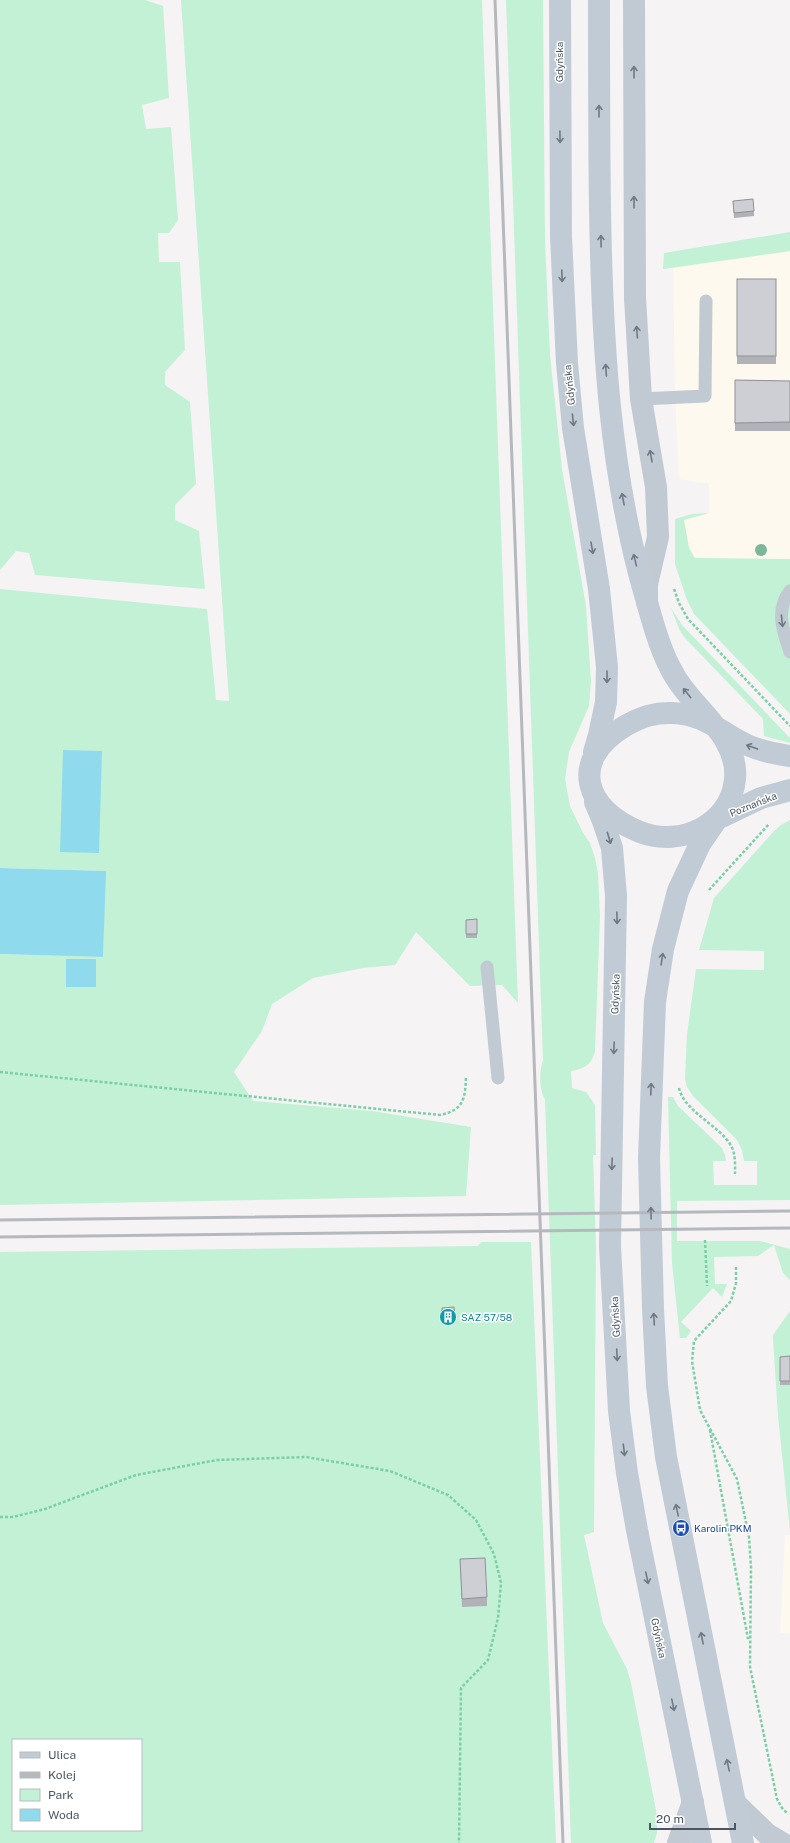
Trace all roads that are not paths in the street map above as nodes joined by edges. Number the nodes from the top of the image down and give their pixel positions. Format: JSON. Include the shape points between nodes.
{"nodes":[{"id":1,"x":560,"y":0,"type":"edge"},
{"id":2,"x":599,"y":0,"type":"edge"},
{"id":3,"x":634,"y":0,"type":"edge"},
{"id":4,"x":706,"y":301,"type":"dead end"},
{"id":5,"x":641,"y":399,"type":"junction"},
{"id":6,"x":790,"y":591,"type":"edge"},
{"id":7,"x":647,"y":604,"type":"junction"},
{"id":8,"x":790,"y":652,"type":"edge"},
{"id":9,"x":712,"y":723,"type":"junction"},
{"id":10,"x":790,"y":756,"type":"edge"},
{"id":11,"x":590,"y":766,"type":"junction"},
{"id":12,"x":590,"y":788,"type":"junction"},
{"id":13,"x":790,"y":790,"type":"edge"},
{"id":14,"x":717,"y":819,"type":"junction"},
{"id":15,"x":486,"y":967,"type":"dead end"},
{"id":16,"x":498,"y":1078,"type":"dead end"},
{"id":17,"x":693,"y":1802,"type":"junction"},
{"id":18,"x":736,"y":1804,"type":"junction"},
{"id":19,"x":678,"y":1843,"type":"edge"},
{"id":20,"x":701,"y":1843,"type":"edge"},
{"id":21,"x":743,"y":1843,"type":"edge"},
{"id":22,"x":782,"y":1843,"type":"edge"}],
"edges":[{"from":1,"to":11,"type":"main road","name":"Gdyńska","one_way":true,"via":[[561,237],[567,363],[574,428],[600,595],[607,667],[606,702]]},
{"from":7,"to":2,"type":"main road","one_way":true,"via":[[627,523],[609,405],[602,306]]},
{"from":5,"to":3,"type":"street","one_way":true,"via":[[634,298]]},
{"from":4,"to":5,"type":"lane","via":[[705,396]]},
{"from":7,"to":5,"type":"street","one_way":true,"via":[[658,529],[656,487]]},
{"from":6,"to":8,"type":"lane","one_way":true,"via":[[782,606],[781,618]]},
{"from":9,"to":7,"type":"main road","one_way":true,"via":[[676,678],[665,656]]},
{"from":10,"to":9,"type":"main road","one_way":true,"via":[[746,745]]},
{"from":9,"to":11,"type":"main road","via":[[682,714],[658,713],[648,716],[629,724],[606,739]]},
{"from":9,"to":14,"type":"main road","via":[[729,748],[736,773],[728,805]]},
{"from":11,"to":12,"type":"main road"},
{"from":12,"to":14,"type":"main road","via":[[604,809],[624,824],[650,835],[670,836],[692,832]]},
{"from":12,"to":17,"type":"main road","name":"Gdyńska","one_way":true,"via":[[608,834],[616,879],[610,1246],[619,1411],[627,1473]]},
{"from":13,"to":14,"type":"main road","name":"Poznańska","via":[[761,798]]},
{"from":18,"to":14,"type":"main road","one_way":true,"via":[[666,1457],[657,1386],[649,1158],[654,1002],[663,949],[678,891],[700,844]]},
{"from":15,"to":16,"type":"lane"},
{"from":17,"to":19,"type":"street"},
{"from":17,"to":20,"type":"main road","name":"Gdyńska"},
{"from":18,"to":21,"type":"main road"},
{"from":18,"to":22,"type":"street","via":[[767,1834]]}]}
